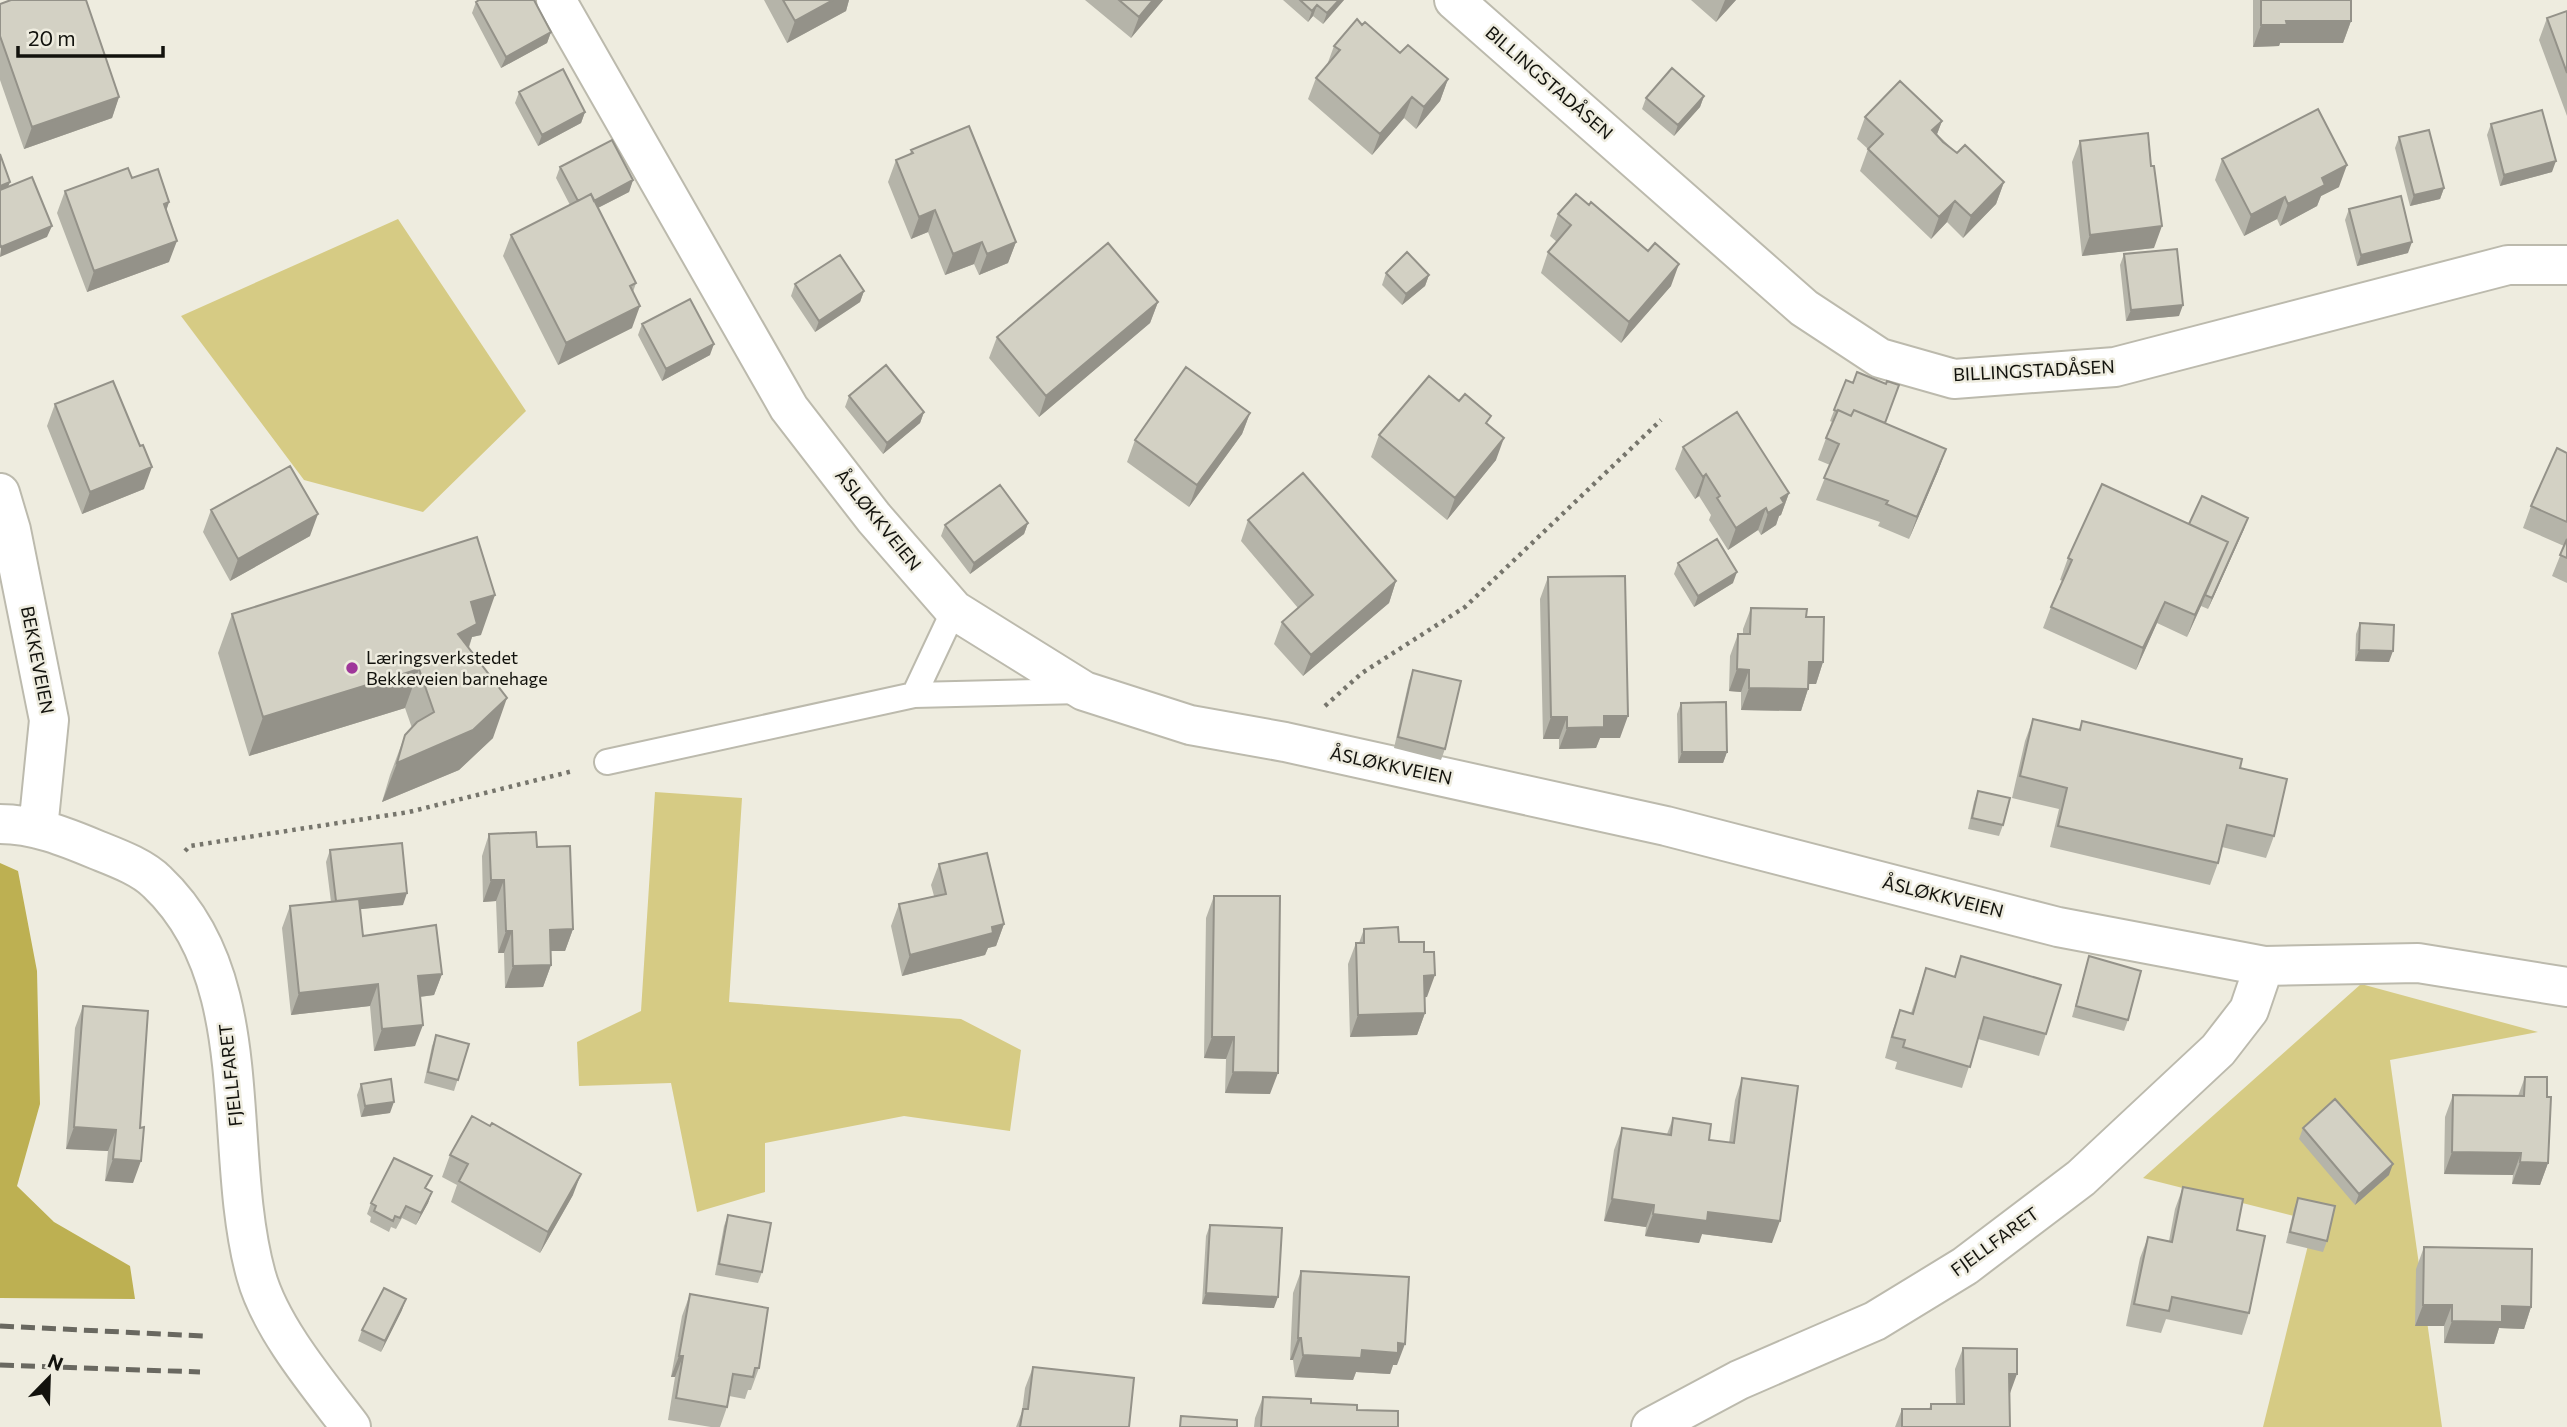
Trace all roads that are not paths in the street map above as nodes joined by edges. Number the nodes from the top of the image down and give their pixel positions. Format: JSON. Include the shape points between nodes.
{"nodes":[{"id":1,"x":556,"y":0,"type":"edge"},
{"id":2,"x":1454,"y":0,"type":"edge"},
{"id":3,"x":2567,"y":265,"type":"edge"},
{"id":4,"x":0,"y":493,"type":"edge"},
{"id":5,"x":954,"y":610,"type":"junction"},
{"id":6,"x":1084,"y":691,"type":"junction"},
{"id":7,"x":914,"y":695,"type":"junction"},
{"id":8,"x":607,"y":762,"type":"road end"},
{"id":9,"x":0,"y":824,"type":"edge"},
{"id":10,"x":38,"y":829,"type":"junction"},
{"id":11,"x":2264,"y":966,"type":"junction"},
{"id":12,"x":2567,"y":987,"type":"edge"},
{"id":13,"x":351,"y":1427,"type":"edge"},
{"id":14,"x":1650,"y":1427,"type":"edge"}],
"edges":[{"from":1,"to":5,"type":"street","name":"ÅSLØKKVEIEN","via":[[789,408],[874,518]]},
{"from":2,"to":3,"type":"street","name":"BILLINGSTADÅSEN","via":[[1804,308],[1880,358],[1954,379],[2115,368],[2508,265]]},
{"from":4,"to":10,"type":"street","name":"BEKKEVEIEN","via":[[49,720]]},
{"from":5,"to":6,"type":"street","name":"ÅSLØKKVEIEN"},
{"from":5,"to":7,"type":"lane"},
{"from":6,"to":7,"type":"lane"},
{"from":6,"to":11,"type":"street","name":"ÅSLØKKVEIEN","via":[[1190,725],[1666,826],[2058,927]]},
{"from":7,"to":8,"type":"lane"},
{"from":9,"to":10,"type":"street","name":"FJELLFARET"},
{"from":10,"to":13,"type":"street","name":"FJELLFARET","via":[[120,859],[156,880],[205,944],[227,1026],[245,1224],[256,1277],[286,1337]]},
{"from":11,"to":12,"type":"street","name":"ÅSLØKKVEIEN","via":[[2418,963]]},
{"from":11,"to":14,"type":"street","name":"FJELLFARET","via":[[2249,1010],[2218,1050],[2081,1178],[1976,1258],[1875,1321],[1739,1380]]}]}
